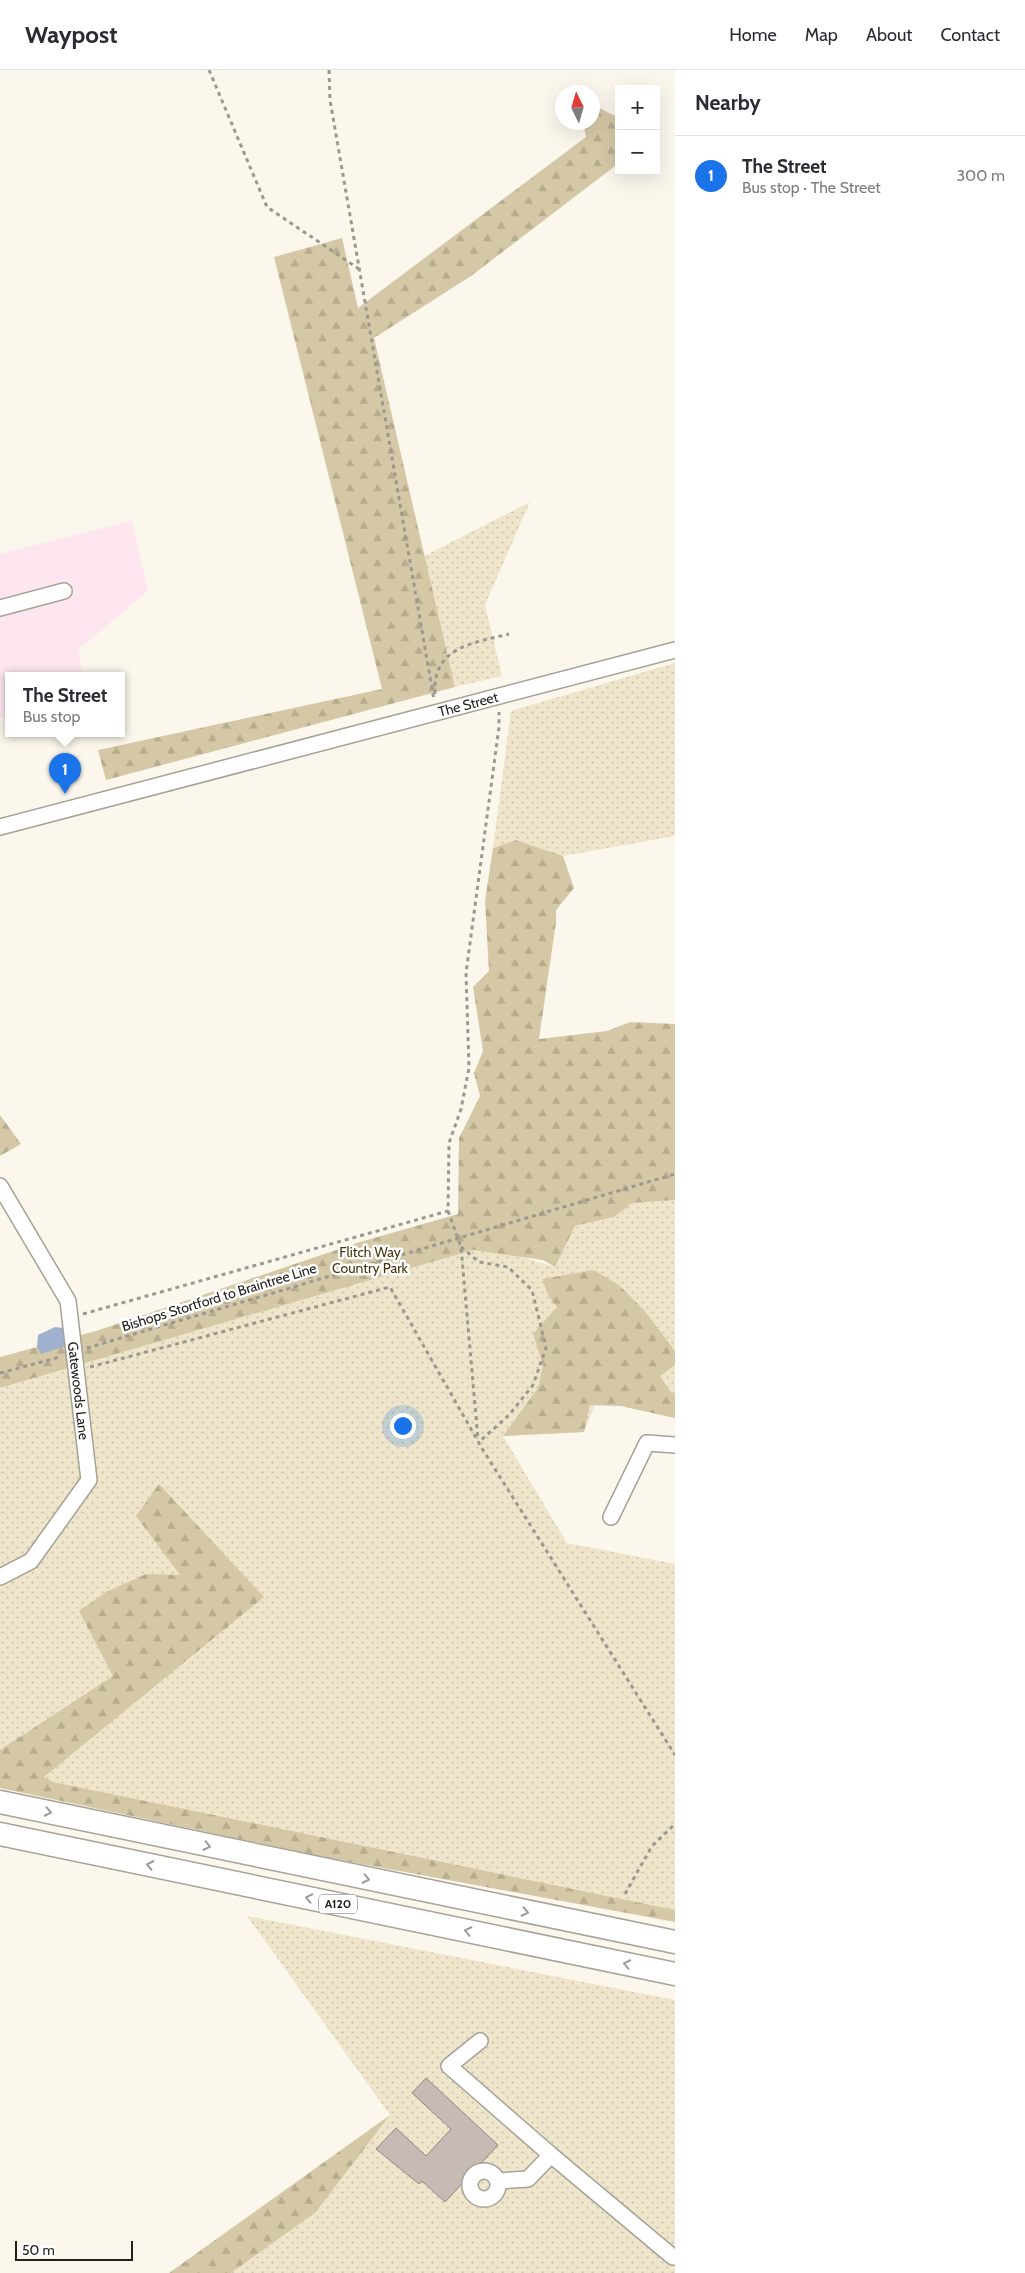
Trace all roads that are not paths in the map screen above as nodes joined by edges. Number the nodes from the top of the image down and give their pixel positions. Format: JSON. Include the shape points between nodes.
{"nodes":[{"id":1,"x":64,"y":591,"type":"dead end"},
{"id":2,"x":0,"y":608,"type":"edge"},
{"id":3,"x":675,"y":650,"type":"edge"},
{"id":4,"x":0,"y":827,"type":"edge"},
{"id":5,"x":0,"y":1186,"type":"edge"},
{"id":6,"x":675,"y":1445,"type":"edge"},
{"id":7,"x":611,"y":1517,"type":"dead end"},
{"id":8,"x":0,"y":1577,"type":"edge"},
{"id":9,"x":0,"y":1802,"type":"edge"},
{"id":10,"x":0,"y":1834,"type":"edge"},
{"id":11,"x":675,"y":1942,"type":"edge"},
{"id":12,"x":675,"y":1974,"type":"edge"},
{"id":13,"x":480,"y":2041,"type":"dead end"},
{"id":14,"x":551,"y":2155,"type":"junction"},
{"id":15,"x":498,"y":2182,"type":"dead end"},
{"id":16,"x":674,"y":2258,"type":"edge"}],
"edges":[{"from":1,"to":2,"type":"street"},
{"from":3,"to":4,"type":"street","name":"The Street"},
{"from":5,"to":8,"type":"street","name":"Gatewoods Lane","via":[[68,1301],[88,1480],[31,1561]]},
{"from":6,"to":7,"type":"street","via":[[647,1443]]},
{"from":9,"to":11,"type":"highway","number":"A120","one_way":true},
{"from":12,"to":10,"type":"highway","number":"A120","one_way":true},
{"from":13,"to":14,"type":"street","via":[[449,2066]]},
{"from":14,"to":15,"type":"street","via":[[528,2179]]},
{"from":14,"to":16,"type":"street"}]}
